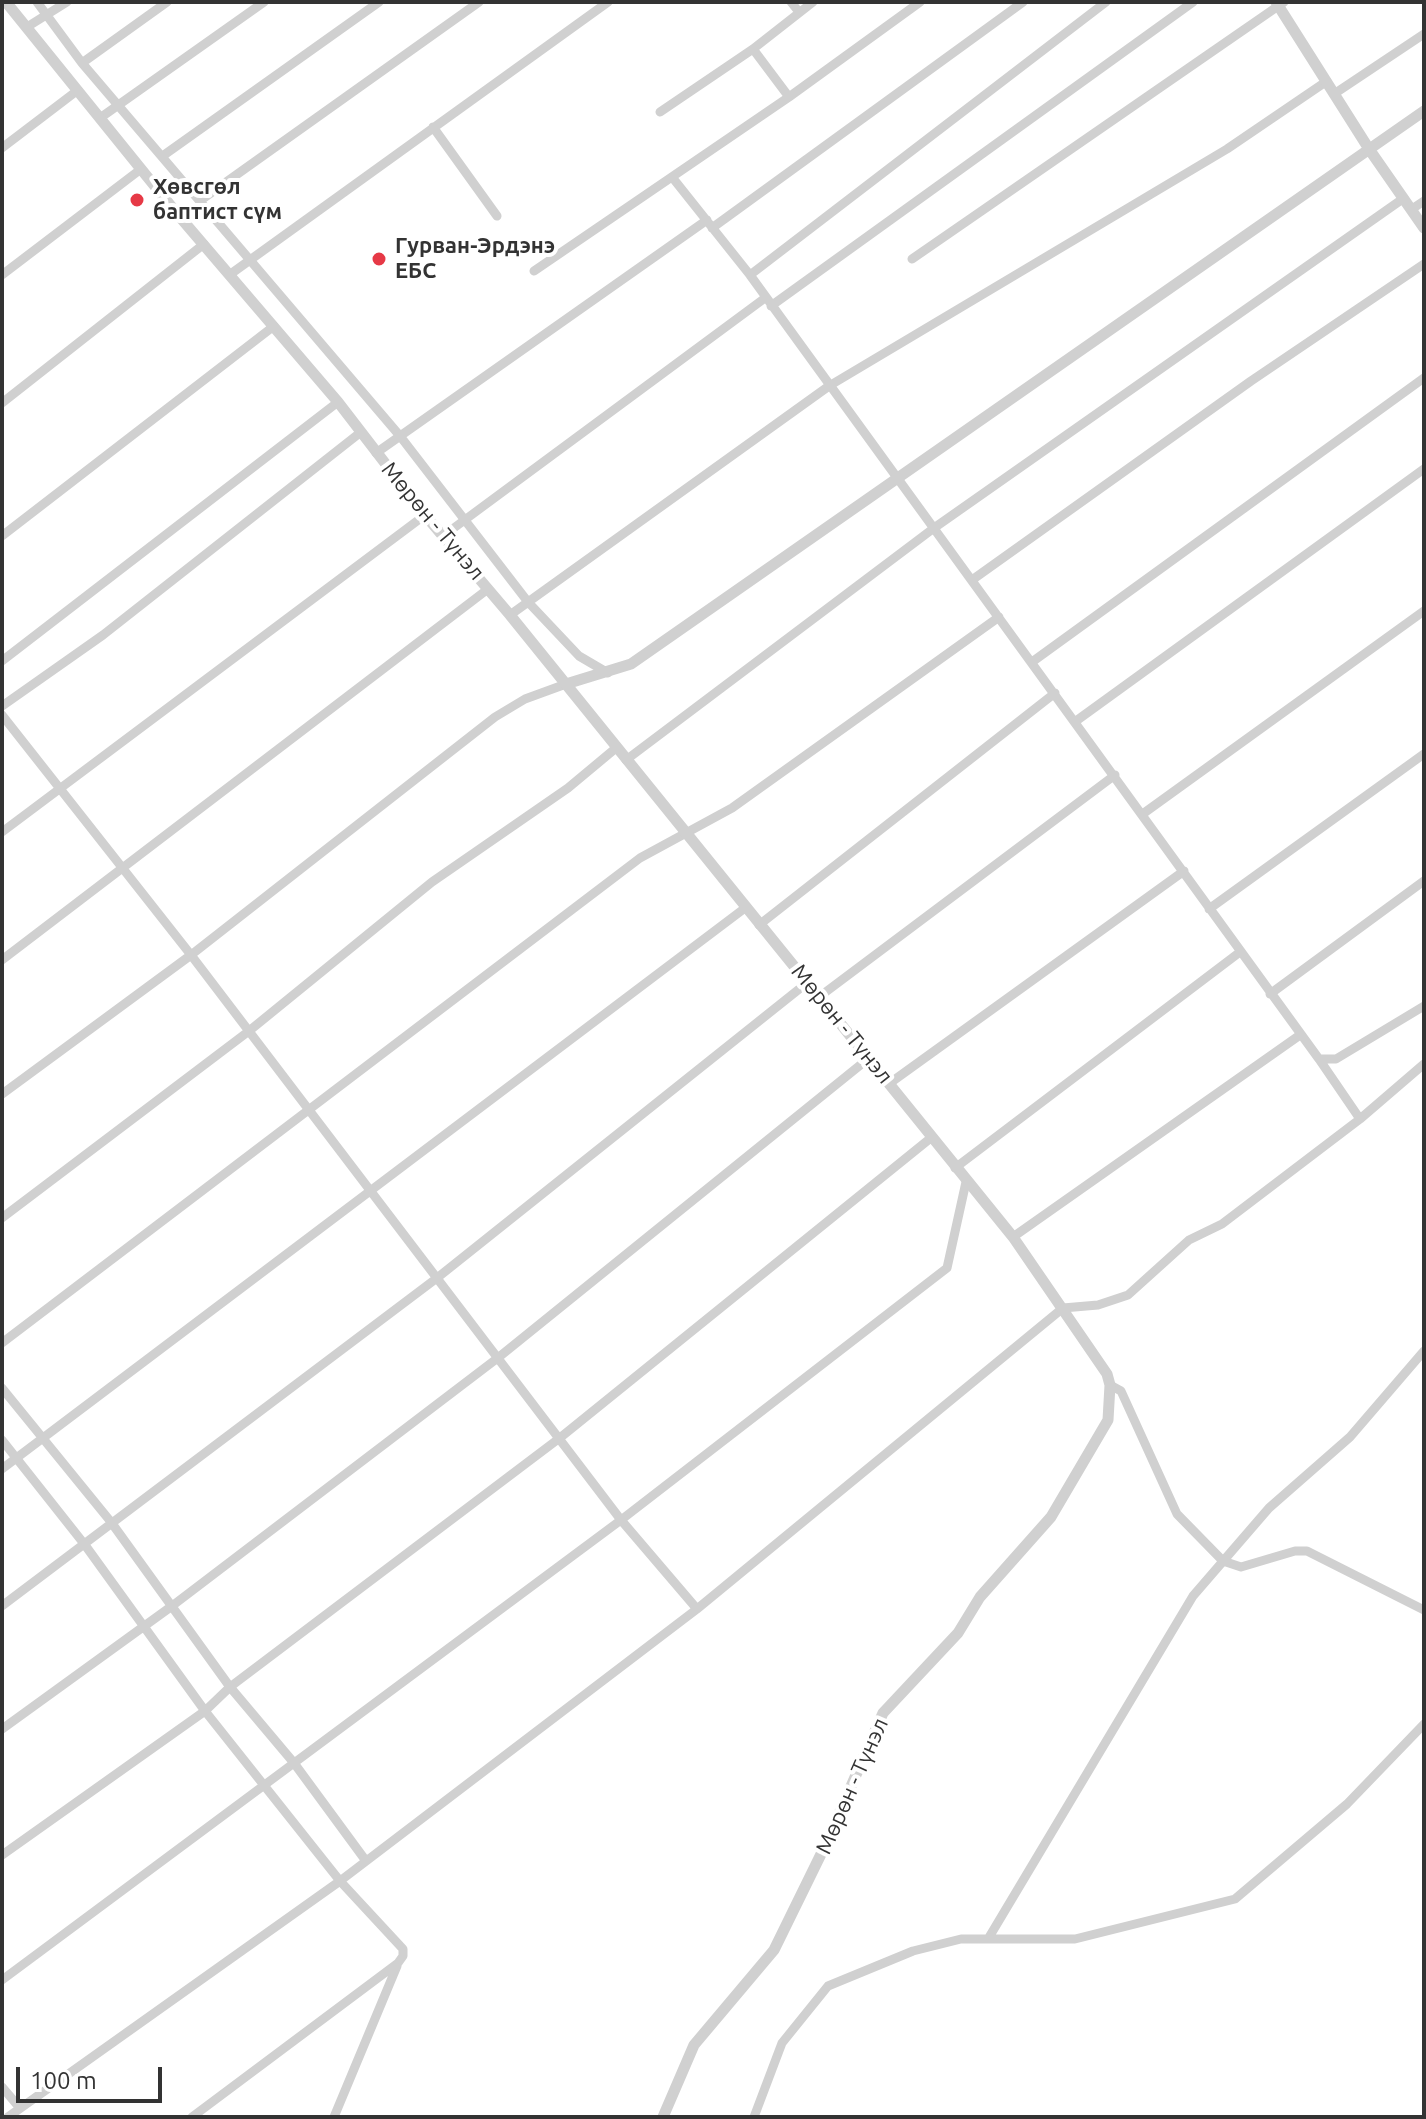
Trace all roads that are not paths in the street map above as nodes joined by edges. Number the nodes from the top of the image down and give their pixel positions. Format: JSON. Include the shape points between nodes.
{"nodes":[{"id":1,"x":37,"y":2,"type":"edge"},
{"id":2,"x":67,"y":2,"type":"edge"},
{"id":3,"x":167,"y":2,"type":"edge"},
{"id":4,"x":264,"y":2,"type":"edge"},
{"id":5,"x":379,"y":2,"type":"edge"},
{"id":6,"x":479,"y":2,"type":"edge"},
{"id":7,"x":608,"y":2,"type":"edge"},
{"id":8,"x":791,"y":2,"type":"edge"},
{"id":9,"x":813,"y":2,"type":"edge"},
{"id":10,"x":920,"y":2,"type":"edge"},
{"id":11,"x":1023,"y":2,"type":"edge"},
{"id":12,"x":1106,"y":2,"type":"edge"},
{"id":13,"x":1193,"y":2,"type":"edge"},
{"id":14,"x":1280,"y":3,"type":"edge"},
{"id":15,"x":6,"y":8,"type":"edge"},
{"id":16,"x":799,"y":12,"type":"junction"},
{"id":17,"x":47,"y":15,"type":"junction"},
{"id":18,"x":27,"y":27,"type":"junction"},
{"id":19,"x":1424,"y":34,"type":"edge"},
{"id":20,"x":753,"y":49,"type":"junction"},
{"id":21,"x":82,"y":63,"type":"junction"},
{"id":22,"x":1327,"y":81,"type":"junction"},
{"id":23,"x":78,"y":90,"type":"junction"},
{"id":24,"x":1334,"y":94,"type":"junction"},
{"id":25,"x":789,"y":97,"type":"junction"},
{"id":26,"x":117,"y":104,"type":"junction"},
{"id":27,"x":1424,"y":111,"type":"edge"},
{"id":28,"x":660,"y":112,"type":"dead end"},
{"id":29,"x":100,"y":118,"type":"junction"},
{"id":30,"x":433,"y":127,"type":"junction"},
{"id":31,"x":2,"y":148,"type":"edge"},
{"id":32,"x":1369,"y":149,"type":"junction"},
{"id":33,"x":164,"y":155,"type":"junction"},
{"id":34,"x":141,"y":169,"type":"junction"},
{"id":35,"x":672,"y":177,"type":"junction"},
{"id":36,"x":1404,"y":198,"type":"junction"},
{"id":37,"x":201,"y":200,"type":"junction"},
{"id":38,"x":1424,"y":201,"type":"edge"},
{"id":39,"x":1412,"y":209,"type":"junction"},
{"id":40,"x":497,"y":216,"type":"dead end"},
{"id":41,"x":709,"y":224,"type":"junction"},
{"id":42,"x":1424,"y":228,"type":"edge"},
{"id":43,"x":204,"y":244,"type":"junction"},
{"id":44,"x":912,"y":259,"type":"dead end"},
{"id":45,"x":249,"y":262,"type":"junction"},
{"id":46,"x":1424,"y":264,"type":"edge"},
{"id":47,"x":534,"y":271,"type":"dead end"},
{"id":48,"x":232,"y":273,"type":"junction"},
{"id":49,"x":2,"y":275,"type":"edge"},
{"id":50,"x":750,"y":275,"type":"junction"},
{"id":51,"x":768,"y":302,"type":"junction"},
{"id":52,"x":274,"y":326,"type":"junction"},
{"id":53,"x":1424,"y":378,"type":"edge"},
{"id":54,"x":829,"y":386,"type":"junction"},
{"id":55,"x":338,"y":402,"type":"junction"},
{"id":56,"x":2,"y":403,"type":"edge"},
{"id":57,"x":361,"y":432,"type":"junction"},
{"id":58,"x":400,"y":436,"type":"junction"},
{"id":59,"x":376,"y":453,"type":"junction"},
{"id":60,"x":1424,"y":469,"type":"edge"},
{"id":61,"x":898,"y":479,"type":"junction"},
{"id":62,"x":425,"y":515,"type":"junction"},
{"id":63,"x":464,"y":520,"type":"junction"},
{"id":64,"x":934,"y":528,"type":"junction"},
{"id":65,"x":2,"y":536,"type":"edge"},
{"id":66,"x":443,"y":536,"type":"junction"},
{"id":67,"x":972,"y":580,"type":"junction"},
{"id":68,"x":488,"y":589,"type":"junction"},
{"id":69,"x":528,"y":602,"type":"junction"},
{"id":70,"x":1424,"y":611,"type":"edge"},
{"id":71,"x":510,"y":615,"type":"junction"},
{"id":72,"x":999,"y":617,"type":"junction"},
{"id":73,"x":2,"y":661,"type":"edge"},
{"id":74,"x":1032,"y":662,"type":"junction"},
{"id":75,"x":608,"y":673,"type":"junction"},
{"id":76,"x":566,"y":684,"type":"junction"},
{"id":77,"x":1055,"y":693,"type":"junction"},
{"id":78,"x":2,"y":706,"type":"edge"},
{"id":79,"x":3,"y":717,"type":"edge"},
{"id":80,"x":1076,"y":721,"type":"junction"},
{"id":81,"x":616,"y":748,"type":"junction"},
{"id":82,"x":1424,"y":754,"type":"edge"},
{"id":83,"x":626,"y":760,"type":"junction"},
{"id":84,"x":1115,"y":775,"type":"junction"},
{"id":85,"x":62,"y":787,"type":"junction"},
{"id":86,"x":1144,"y":813,"type":"junction"},
{"id":87,"x":2,"y":832,"type":"edge"},
{"id":88,"x":686,"y":833,"type":"junction"},
{"id":89,"x":123,"y":867,"type":"junction"},
{"id":90,"x":1184,"y":871,"type":"junction"},
{"id":91,"x":1424,"y":881,"type":"edge"},
{"id":92,"x":745,"y":908,"type":"junction"},
{"id":93,"x":1209,"y":909,"type":"junction"},
{"id":94,"x":759,"y":925,"type":"junction"},
{"id":95,"x":1240,"y":952,"type":"junction"},
{"id":96,"x":191,"y":955,"type":"junction"},
{"id":97,"x":2,"y":960,"type":"edge"},
{"id":98,"x":808,"y":982,"type":"junction"},
{"id":99,"x":1270,"y":994,"type":"junction"},
{"id":100,"x":819,"y":997,"type":"junction"},
{"id":101,"x":1424,"y":1006,"type":"edge"},
{"id":102,"x":249,"y":1031,"type":"junction"},
{"id":103,"x":1300,"y":1035,"type":"junction"},
{"id":104,"x":869,"y":1058,"type":"junction"},
{"id":105,"x":1319,"y":1059,"type":"junction"},
{"id":106,"x":1424,"y":1064,"type":"edge"},
{"id":107,"x":890,"y":1083,"type":"junction"},
{"id":108,"x":2,"y":1094,"type":"edge"},
{"id":109,"x":308,"y":1109,"type":"junction"},
{"id":110,"x":1360,"y":1119,"type":"junction"},
{"id":111,"x":932,"y":1137,"type":"junction"},
{"id":112,"x":955,"y":1168,"type":"junction"},
{"id":113,"x":966,"y":1182,"type":"junction"},
{"id":114,"x":370,"y":1189,"type":"junction"},
{"id":115,"x":2,"y":1218,"type":"edge"},
{"id":116,"x":1013,"y":1237,"type":"junction"},
{"id":117,"x":437,"y":1278,"type":"junction"},
{"id":118,"x":1063,"y":1308,"type":"junction"},
{"id":119,"x":2,"y":1343,"type":"edge"},
{"id":120,"x":1424,"y":1351,"type":"edge"},
{"id":121,"x":499,"y":1357,"type":"junction"},
{"id":122,"x":1110,"y":1385,"type":"junction"},
{"id":123,"x":2,"y":1388,"type":"edge"},
{"id":124,"x":43,"y":1437,"type":"junction"},
{"id":125,"x":561,"y":1437,"type":"junction"},
{"id":126,"x":2,"y":1440,"type":"edge"},
{"id":127,"x":16,"y":1458,"type":"junction"},
{"id":128,"x":2,"y":1469,"type":"edge"},
{"id":129,"x":621,"y":1520,"type":"junction"},
{"id":130,"x":111,"y":1522,"type":"junction"},
{"id":131,"x":85,"y":1545,"type":"junction"},
{"id":132,"x":1223,"y":1561,"type":"junction"},
{"id":133,"x":2,"y":1606,"type":"edge"},
{"id":134,"x":172,"y":1606,"type":"junction"},
{"id":135,"x":697,"y":1609,"type":"junction"},
{"id":136,"x":1424,"y":1610,"type":"edge"},
{"id":137,"x":145,"y":1626,"type":"junction"},
{"id":138,"x":230,"y":1687,"type":"junction"},
{"id":139,"x":205,"y":1711,"type":"junction"},
{"id":140,"x":1424,"y":1724,"type":"edge"},
{"id":141,"x":2,"y":1729,"type":"edge"},
{"id":142,"x":294,"y":1763,"type":"junction"},
{"id":143,"x":265,"y":1785,"type":"junction"},
{"id":144,"x":2,"y":1855,"type":"edge"},
{"id":145,"x":366,"y":1861,"type":"junction"},
{"id":146,"x":340,"y":1881,"type":"junction"},
{"id":147,"x":988,"y":1939,"type":"junction"},
{"id":148,"x":398,"y":1963,"type":"junction"},
{"id":149,"x":2,"y":1980,"type":"edge"},
{"id":150,"x":2,"y":2087,"type":"edge"},
{"id":151,"x":19,"y":2107,"type":"junction"},
{"id":152,"x":8,"y":2117,"type":"edge"},
{"id":153,"x":192,"y":2117,"type":"edge"},
{"id":154,"x":334,"y":2117,"type":"edge"},
{"id":155,"x":663,"y":2117,"type":"edge"},
{"id":156,"x":754,"y":2117,"type":"edge"}],
"edges":[{"from":1,"to":17,"type":"street"},
{"from":2,"to":17,"type":"street"},
{"from":3,"to":21,"type":"street"},
{"from":4,"to":26,"type":"street"},
{"from":5,"to":33,"type":"street"},
{"from":6,"to":37,"type":"street"},
{"from":7,"to":30,"type":"street"},
{"from":8,"to":16,"type":"street"},
{"from":9,"to":16,"type":"street"},
{"from":10,"to":25,"type":"street"},
{"from":11,"to":41,"type":"street"},
{"from":12,"to":50,"type":"street"},
{"from":13,"to":51,"type":"street"},
{"from":14,"to":22,"type":"street"},
{"from":14,"to":44,"type":"street"},
{"from":15,"to":18,"type":"street","name":"Мөрөн - Түнэл"},
{"from":16,"to":20,"type":"street"},
{"from":17,"to":18,"type":"street"},
{"from":17,"to":21,"type":"street"},
{"from":18,"to":23,"type":"street","name":"Мөрөн - Түнэл"},
{"from":19,"to":24,"type":"street"},
{"from":20,"to":25,"type":"street"},
{"from":20,"to":28,"type":"street"},
{"from":21,"to":26,"type":"street"},
{"from":22,"to":24,"type":"street"},
{"from":22,"to":54,"type":"street","via":[[1227,149]]},
{"from":23,"to":29,"type":"street","name":"Мөрөн - Түнэл"},
{"from":23,"to":31,"type":"street"},
{"from":24,"to":32,"type":"street"},
{"from":25,"to":35,"type":"street"},
{"from":26,"to":29,"type":"street"},
{"from":26,"to":33,"type":"street"},
{"from":27,"to":32,"type":"street"},
{"from":29,"to":34,"type":"street","name":"Мөрөн - Түнэл"},
{"from":30,"to":40,"type":"street"},
{"from":30,"to":45,"type":"street"},
{"from":32,"to":36,"type":"street"},
{"from":32,"to":61,"type":"street"},
{"from":33,"to":37,"type":"street"},
{"from":34,"to":43,"type":"street","name":"Мөрөн - Түнэл"},
{"from":34,"to":49,"type":"street"},
{"from":35,"to":41,"type":"street"},
{"from":35,"to":47,"type":"street"},
{"from":36,"to":39,"type":"street"},
{"from":36,"to":64,"type":"street"},
{"from":37,"to":45,"type":"street"},
{"from":38,"to":39,"type":"street"},
{"from":39,"to":42,"type":"street"},
{"from":41,"to":50,"type":"street"},
{"from":41,"to":58,"type":"street"},
{"from":43,"to":48,"type":"street","name":"Мөрөн - Түнэл"},
{"from":43,"to":56,"type":"street"},
{"from":45,"to":48,"type":"street"},
{"from":45,"to":58,"type":"street"},
{"from":46,"to":67,"type":"street"},
{"from":48,"to":52,"type":"street","name":"Мөрөн - Түнэл"},
{"from":50,"to":51,"type":"street"},
{"from":51,"to":54,"type":"street"},
{"from":51,"to":63,"type":"street"},
{"from":52,"to":55,"type":"street","name":"Мөрөн - Түнэл"},
{"from":52,"to":65,"type":"street"},
{"from":53,"to":74,"type":"street"},
{"from":54,"to":61,"type":"street"},
{"from":54,"to":69,"type":"street"},
{"from":55,"to":57,"type":"street","name":"Мөрөн - Түнэл"},
{"from":55,"to":73,"type":"street"},
{"from":57,"to":59,"type":"street","name":"Мөрөн - Түнэл"},
{"from":57,"to":78,"type":"street","via":[[103,635]]},
{"from":58,"to":59,"type":"street"},
{"from":58,"to":63,"type":"street"},
{"from":59,"to":62,"type":"street","name":"Мөрөн - Түнэл"},
{"from":60,"to":80,"type":"street"},
{"from":61,"to":64,"type":"street"},
{"from":61,"to":75,"type":"street","via":[[631,664]]},
{"from":62,"to":66,"type":"street","name":"Мөрөн - Түнэл"},
{"from":62,"to":85,"type":"street"},
{"from":63,"to":66,"type":"street"},
{"from":63,"to":69,"type":"street"},
{"from":64,"to":67,"type":"street"},
{"from":64,"to":83,"type":"street"},
{"from":66,"to":68,"type":"street","name":"Мөрөн - Түнэл"},
{"from":67,"to":72,"type":"street"},
{"from":68,"to":71,"type":"street","name":"Мөрөн - Түнэл"},
{"from":68,"to":89,"type":"street"},
{"from":69,"to":71,"type":"street"},
{"from":69,"to":75,"type":"street","via":[[579,656]]},
{"from":70,"to":86,"type":"street"},
{"from":71,"to":76,"type":"street","name":"Мөрөн - Түнэл"},
{"from":72,"to":74,"type":"street"},
{"from":72,"to":88,"type":"street","via":[[732,808]]},
{"from":74,"to":77,"type":"street"},
{"from":75,"to":76,"type":"street"},
{"from":76,"to":81,"type":"street","name":"Мөрөн - Түнэл"},
{"from":76,"to":96,"type":"street","via":[[495,717]]},
{"from":77,"to":80,"type":"street"},
{"from":77,"to":94,"type":"street"},
{"from":79,"to":85,"type":"street"},
{"from":80,"to":84,"type":"street"},
{"from":81,"to":83,"type":"street","name":"Мөрөн - Түнэл"},
{"from":81,"to":102,"type":"street","via":[[568,788],[432,882]]},
{"from":82,"to":93,"type":"street"},
{"from":83,"to":88,"type":"street","name":"Мөрөн - Түнэл"},
{"from":84,"to":86,"type":"street"},
{"from":84,"to":100,"type":"street"},
{"from":85,"to":87,"type":"street"},
{"from":85,"to":89,"type":"street"},
{"from":86,"to":90,"type":"street"},
{"from":88,"to":92,"type":"street","name":"Мөрөн - Түнэл"},
{"from":88,"to":109,"type":"street","via":[[640,858]]},
{"from":89,"to":96,"type":"street"},
{"from":89,"to":97,"type":"street"},
{"from":90,"to":93,"type":"street"},
{"from":90,"to":107,"type":"street"},
{"from":91,"to":99,"type":"street"},
{"from":92,"to":94,"type":"street","name":"Мөрөн - Түнэл"},
{"from":92,"to":114,"type":"street"},
{"from":93,"to":95,"type":"street"},
{"from":94,"to":98,"type":"street","name":"Мөрөн - Түнэл"},
{"from":95,"to":99,"type":"street"},
{"from":95,"to":112,"type":"street"},
{"from":96,"to":102,"type":"street"},
{"from":96,"to":108,"type":"street"},
{"from":98,"to":100,"type":"street","name":"Мөрөн - Түнэл"},
{"from":98,"to":117,"type":"street"},
{"from":99,"to":103,"type":"street"},
{"from":100,"to":104,"type":"street","name":"Мөрөн - Түнэл"},
{"from":101,"to":105,"type":"street","via":[[1336,1059]]},
{"from":102,"to":109,"type":"street"},
{"from":102,"to":115,"type":"street"},
{"from":103,"to":105,"type":"street"},
{"from":103,"to":116,"type":"street"},
{"from":104,"to":107,"type":"street","name":"Мөрөн - Түнэл"},
{"from":104,"to":121,"type":"street"},
{"from":105,"to":110,"type":"street"},
{"from":106,"to":110,"type":"street"},
{"from":107,"to":111,"type":"street","name":"Мөрөн - Түнэл"},
{"from":109,"to":114,"type":"street"},
{"from":109,"to":119,"type":"street"},
{"from":110,"to":118,"type":"street","via":[[1222,1224],[1189,1240],[1128,1295]]},
{"from":111,"to":112,"type":"street","name":"Мөрөн - Түнэл"},
{"from":111,"to":125,"type":"street"},
{"from":112,"to":113,"type":"street","name":"Мөрөн - Түнэл"},
{"from":113,"to":116,"type":"street","name":"Мөрөн - Түнэл"},
{"from":113,"to":129,"type":"street","via":[[947,1268]]},
{"from":114,"to":117,"type":"street"},
{"from":114,"to":124,"type":"street"},
{"from":116,"to":118,"type":"street","name":"Мөрөн - Түнэл"},
{"from":117,"to":121,"type":"street"},
{"from":117,"to":130,"type":"street"},
{"from":118,"to":122,"type":"street","name":"Мөрөн - Түнэл"},
{"from":118,"to":135,"type":"street"},
{"from":120,"to":132,"type":"street","via":[[1350,1437],[1269,1508]]},
{"from":121,"to":125,"type":"street"},
{"from":121,"to":134,"type":"street"},
{"from":122,"to":132,"type":"street","via":[[1121,1391],[1177,1514]]},
{"from":122,"to":155,"type":"street","name":"Мөрөн - Түнэл","via":[[1108,1420],[1051,1517],[980,1597],[958,1633],[883,1713],[774,1950],[694,2045]]},
{"from":123,"to":124,"type":"street"},
{"from":124,"to":127,"type":"street"},
{"from":124,"to":130,"type":"street"},
{"from":125,"to":129,"type":"street"},
{"from":125,"to":138,"type":"street"},
{"from":126,"to":127,"type":"street"},
{"from":127,"to":128,"type":"street"},
{"from":127,"to":131,"type":"street"},
{"from":129,"to":135,"type":"street"},
{"from":129,"to":142,"type":"street"},
{"from":130,"to":131,"type":"street"},
{"from":130,"to":134,"type":"street"},
{"from":131,"to":133,"type":"street"},
{"from":131,"to":137,"type":"street"},
{"from":132,"to":136,"type":"street","via":[[1241,1567],[1307,1551]]},
{"from":132,"to":147,"type":"street","via":[[1193,1596]]},
{"from":134,"to":137,"type":"street"},
{"from":134,"to":138,"type":"street"},
{"from":135,"to":145,"type":"street"},
{"from":137,"to":139,"type":"street"},
{"from":137,"to":141,"type":"street"},
{"from":138,"to":139,"type":"street"},
{"from":138,"to":142,"type":"street"},
{"from":139,"to":143,"type":"street"},
{"from":139,"to":144,"type":"street"},
{"from":140,"to":147,"type":"street","via":[[1347,1804],[1235,1899],[1075,1939]]},
{"from":142,"to":143,"type":"street"},
{"from":142,"to":145,"type":"street"},
{"from":143,"to":146,"type":"street"},
{"from":143,"to":149,"type":"street"},
{"from":145,"to":146,"type":"street"},
{"from":146,"to":148,"type":"street","via":[[403,1949]]},
{"from":146,"to":151,"type":"street"},
{"from":147,"to":156,"type":"street","via":[[961,1939],[913,1951],[828,1986],[782,2043]]},
{"from":148,"to":153,"type":"street"},
{"from":148,"to":154,"type":"street"},
{"from":150,"to":151,"type":"street"},
{"from":151,"to":152,"type":"street"}]}
